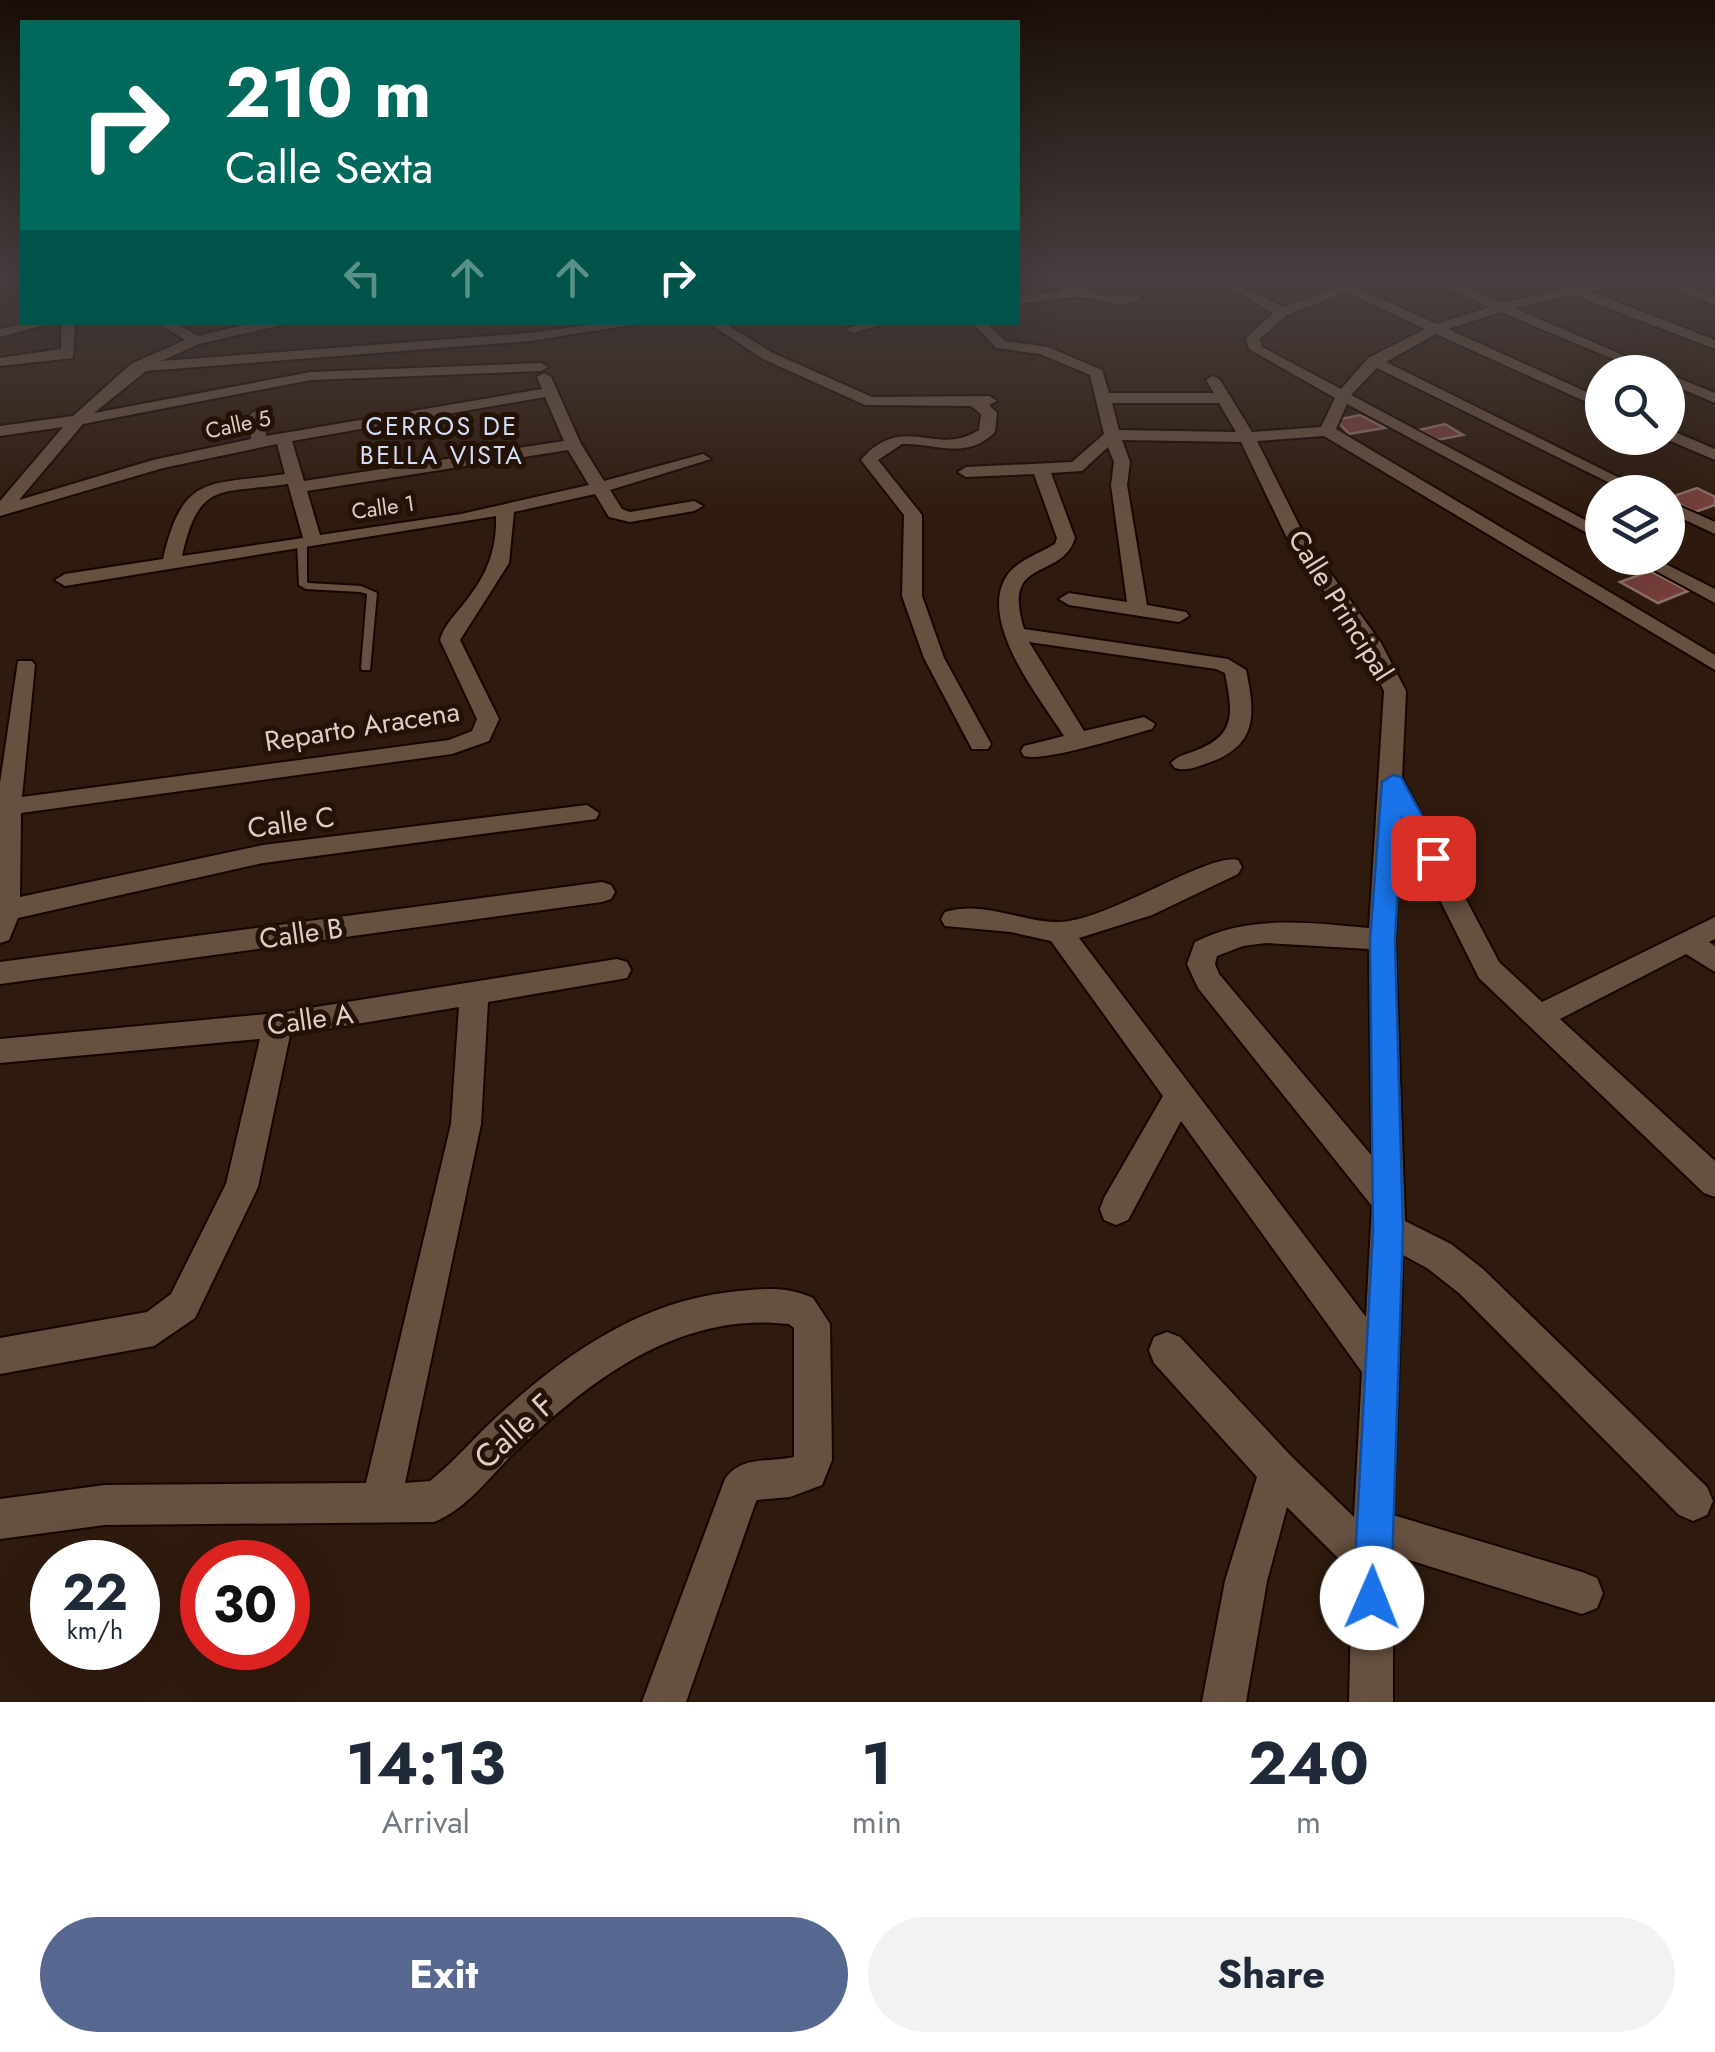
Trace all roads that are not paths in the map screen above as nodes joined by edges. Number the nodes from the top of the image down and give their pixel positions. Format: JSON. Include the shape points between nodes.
{"nodes":[{"id":1,"x":47,"y":356,"type":"edge"},
{"id":2,"x":154,"y":356,"type":"edge"},
{"id":3,"x":249,"y":356,"type":"edge"},
{"id":4,"x":538,"y":356,"type":"edge"},
{"id":5,"x":769,"y":356,"type":"edge"},
{"id":6,"x":1059,"y":356,"type":"edge"},
{"id":7,"x":1271,"y":356,"type":"edge"},
{"id":8,"x":1382,"y":356,"type":"edge"},
{"id":9,"x":1497,"y":356,"type":"edge"},
{"id":10,"x":1373,"y":361,"type":"junction"},
{"id":11,"x":0,"y":362,"type":"edge"},
{"id":12,"x":136,"y":367,"type":"junction"},
{"id":13,"x":541,"y":368,"type":"junction"},
{"id":14,"x":1213,"y":380,"type":"dead end"},
{"id":15,"x":1685,"y":385,"type":"edge"},
{"id":16,"x":548,"y":392,"type":"junction"},
{"id":17,"x":1342,"y":395,"type":"junction"},
{"id":18,"x":1585,"y":396,"type":"edge"},
{"id":19,"x":1101,"y":398,"type":"junction"},
{"id":20,"x":1224,"y":398,"type":"junction"},
{"id":21,"x":1715,"y":398,"type":"edge"},
{"id":22,"x":996,"y":400,"type":"dead end"},
{"id":23,"x":975,"y":401,"type":"junction"},
{"id":24,"x":257,"y":416,"type":"dead end"},
{"id":25,"x":79,"y":420,"type":"junction"},
{"id":26,"x":0,"y":431,"type":"edge"},
{"id":27,"x":1327,"y":432,"type":"junction"},
{"id":28,"x":1112,"y":435,"type":"junction"},
{"id":29,"x":283,"y":437,"type":"junction"},
{"id":30,"x":1248,"y":437,"type":"junction"},
{"id":31,"x":259,"y":442,"type":"junction"},
{"id":32,"x":1685,"y":442,"type":"edge"},
{"id":33,"x":573,"y":444,"type":"junction"},
{"id":34,"x":1715,"y":455,"type":"edge"},
{"id":35,"x":704,"y":459,"type":"dead end"},
{"id":36,"x":966,"y":472,"type":"dead end"},
{"id":37,"x":1042,"y":472,"type":"junction"},
{"id":38,"x":1605,"y":475,"type":"edge"},
{"id":39,"x":295,"y":483,"type":"junction"},
{"id":40,"x":599,"y":488,"type":"junction"},
{"id":41,"x":694,"y":506,"type":"dead end"},
{"id":42,"x":505,"y":510,"type":"junction"},
{"id":43,"x":1,"y":511,"type":"edge"},
{"id":44,"x":1685,"y":514,"type":"edge"},
{"id":45,"x":1585,"y":527,"type":"edge"},
{"id":46,"x":1715,"y":529,"type":"edge"},
{"id":47,"x":307,"y":540,"type":"junction"},
{"id":48,"x":171,"y":562,"type":"junction"},
{"id":49,"x":1673,"y":575,"type":"edge"},
{"id":50,"x":66,"y":580,"type":"dead end"},
{"id":51,"x":1715,"y":598,"type":"edge"},
{"id":52,"x":1069,"y":599,"type":"dead end"},
{"id":53,"x":1138,"y":610,"type":"junction"},
{"id":54,"x":1178,"y":616,"type":"dead end"},
{"id":55,"x":1012,"y":633,"type":"junction"},
{"id":56,"x":25,"y":664,"type":"dead end"},
{"id":57,"x":1715,"y":664,"type":"edge"},
{"id":58,"x":366,"y":668,"type":"dead end"},
{"id":59,"x":1144,"y":724,"type":"dead end"},
{"id":60,"x":1080,"y":741,"type":"junction"},
{"id":61,"x":980,"y":744,"type":"dead end"},
{"id":62,"x":1032,"y":751,"type":"dead end"},
{"id":63,"x":1183,"y":762,"type":"dead end"},
{"id":64,"x":1393,"y":782,"type":"junction"},
{"id":65,"x":5,"y":808,"type":"edge"},
{"id":66,"x":587,"y":813,"type":"dead end"},
{"id":67,"x":1230,"y":867,"type":"dead end"},
{"id":68,"x":602,"y":892,"type":"dead end"},
{"id":69,"x":954,"y":920,"type":"dead end"},
{"id":70,"x":4,"y":921,"type":"edge"},
{"id":71,"x":1715,"y":928,"type":"edge"},
{"id":72,"x":1060,"y":933,"type":"junction"},
{"id":73,"x":1382,"y":940,"type":"junction"},
{"id":74,"x":1690,"y":942,"type":"junction"},
{"id":75,"x":1715,"y":961,"type":"edge"},
{"id":76,"x":617,"y":970,"type":"dead end"},
{"id":77,"x":0,"y":973,"type":"edge"},
{"id":78,"x":474,"y":993,"type":"junction"},
{"id":79,"x":1536,"y":1018,"type":"junction"},
{"id":80,"x":278,"y":1026,"type":"junction"},
{"id":81,"x":0,"y":1051,"type":"edge"},
{"id":82,"x":1181,"y":1093,"type":"junction"},
{"id":83,"x":1715,"y":1182,"type":"edge"},
{"id":84,"x":1116,"y":1209,"type":"dead end"},
{"id":85,"x":1388,"y":1216,"type":"junction"},
{"id":86,"x":1167,"y":1350,"type":"dead end"},
{"id":87,"x":0,"y":1356,"type":"edge"},
{"id":88,"x":1382,"y":1368,"type":"junction"},
{"id":89,"x":1278,"y":1471,"type":"junction"},
{"id":90,"x":1693,"y":1501,"type":"dead end"},
{"id":91,"x":378,"y":1505,"type":"junction"},
{"id":92,"x":0,"y":1519,"type":"edge"},
{"id":93,"x":1373,"y":1546,"type":"junction"},
{"id":94,"x":1582,"y":1593,"type":"dead end"},
{"id":95,"x":664,"y":1702,"type":"edge"},
{"id":96,"x":1224,"y":1702,"type":"edge"},
{"id":97,"x":1371,"y":1702,"type":"edge"}],
"edges":[{"from":1,"to":11,"type":"street"},
{"from":2,"to":12,"type":"street"},
{"from":3,"to":12,"type":"street"},
{"from":4,"to":13,"type":"street"},
{"from":5,"to":23,"type":"street","via":[[870,402]]},
{"from":6,"to":19,"type":"street","via":[[1096,373]]},
{"from":7,"to":17,"type":"street"},
{"from":8,"to":10,"type":"street"},
{"from":9,"to":18,"type":"street"},
{"from":10,"to":17,"type":"street"},
{"from":10,"to":38,"type":"street"},
{"from":12,"to":25,"type":"street"},
{"from":13,"to":16,"type":"street"},
{"from":13,"to":25,"type":"street","via":[[312,376]]},
{"from":14,"to":20,"type":"street","name":"Calle Principal"},
{"from":15,"to":21,"type":"street"},
{"from":16,"to":29,"type":"street","name":"Calle 5"},
{"from":16,"to":33,"type":"street"},
{"from":17,"to":27,"type":"street"},
{"from":17,"to":45,"type":"street"},
{"from":19,"to":20,"type":"street"},
{"from":19,"to":28,"type":"street"},
{"from":20,"to":30,"type":"street","name":"Calle Principal"},
{"from":22,"to":23,"type":"street"},
{"from":23,"to":61,"type":"street","via":[[989,413],[988,432],[972,446],[908,436],[882,445],[869,460],[913,514],[912,596],[934,658]]},
{"from":24,"to":31,"type":"street"},
{"from":25,"to":26,"type":"street"},
{"from":25,"to":43,"type":"street"},
{"from":27,"to":30,"type":"street"},
{"from":27,"to":57,"type":"street"},
{"from":28,"to":30,"type":"street"},
{"from":28,"to":37,"type":"street","via":[[1076,467]]},
{"from":28,"to":53,"type":"street","via":[[1122,462],[1119,485]]},
{"from":29,"to":31,"type":"street","name":"Calle 5"},
{"from":29,"to":39,"type":"street"},
{"from":30,"to":64,"type":"street","name":"Calle Principal","via":[[1297,540],[1396,691]]},
{"from":31,"to":43,"type":"street","name":"Calle 5"},
{"from":32,"to":34,"type":"street"},
{"from":33,"to":39,"type":"street"},
{"from":33,"to":40,"type":"street"},
{"from":35,"to":40,"type":"street","name":"Calle 1"},
{"from":36,"to":37,"type":"street"},
{"from":37,"to":55,"type":"street","via":[[1066,538],[1011,584]]},
{"from":39,"to":47,"type":"street"},
{"from":39,"to":48,"type":"street","via":[[216,485],[200,492],[182,518]]},
{"from":40,"to":41,"type":"street","via":[[621,516]]},
{"from":40,"to":42,"type":"street","name":"Calle 1"},
{"from":42,"to":47,"type":"street","name":"Calle 1"},
{"from":42,"to":65,"type":"street","name":"Reparto Aracena","via":[[500,570],[450,640],[488,719],[481,736],[452,747]]},
{"from":44,"to":46,"type":"street"},
{"from":47,"to":48,"type":"street","name":"Calle 1"},
{"from":47,"to":58,"type":"lane","via":[[306,586],[372,593]]},
{"from":48,"to":50,"type":"street","name":"Calle 1"},
{"from":49,"to":51,"type":"street"},
{"from":52,"to":53,"type":"street"},
{"from":53,"to":54,"type":"street"},
{"from":55,"to":60,"type":"street"},
{"from":55,"to":63,"type":"street","via":[[1235,670],[1242,697],[1238,736],[1212,755]]},
{"from":56,"to":65,"type":"street"},
{"from":59,"to":60,"type":"street"},
{"from":60,"to":62,"type":"street"},
{"from":64,"to":73,"type":"street","name":"Calle Principal"},
{"from":64,"to":79,"type":"street","via":[[1489,970]]},
{"from":65,"to":70,"type":"street"},
{"from":66,"to":70,"type":"street","name":"Calle C","via":[[263,854]]},
{"from":67,"to":72,"type":"street","via":[[1143,908]]},
{"from":68,"to":77,"type":"street","name":"Calle B"},
{"from":69,"to":72,"type":"street"},
{"from":71,"to":74,"type":"street"},
{"from":72,"to":82,"type":"street"},
{"from":73,"to":85,"type":"street","name":"Calle Principal"},
{"from":73,"to":85,"type":"street","via":[[1300,933],[1231,937],[1205,950],[1202,964]]},
{"from":74,"to":75,"type":"street"},
{"from":74,"to":79,"type":"street"},
{"from":76,"to":78,"type":"street","name":"Calle A"},
{"from":78,"to":80,"type":"street","name":"Calle A"},
{"from":78,"to":91,"type":"street","via":[[466,1124]]},
{"from":79,"to":83,"type":"street"},
{"from":80,"to":81,"type":"street","name":"Calle A"},
{"from":80,"to":87,"type":"street","via":[[242,1187],[183,1306],[154,1328]]},
{"from":82,"to":84,"type":"street"},
{"from":82,"to":88,"type":"street"},
{"from":85,"to":88,"type":"street","name":"Calle Principal"},
{"from":85,"to":90,"type":"street","via":[[1471,1282]]},
{"from":86,"to":89,"type":"street"},
{"from":88,"to":93,"type":"street","name":"Calle Principal"},
{"from":89,"to":93,"type":"street"},
{"from":89,"to":96,"type":"street","via":[[1246,1581]]},
{"from":91,"to":92,"type":"street","name":"Calle F","via":[[105,1505]]},
{"from":91,"to":95,"type":"street","name":"Calle F","via":[[434,1502],[447,1494],[533,1410],[628,1336],[728,1308],[794,1306],[806,1312],[812,1324],[813,1460],[808,1471],[790,1478],[747,1481]]},
{"from":93,"to":94,"type":"street"},
{"from":93,"to":97,"type":"street","name":"Calle Principal"}]}
